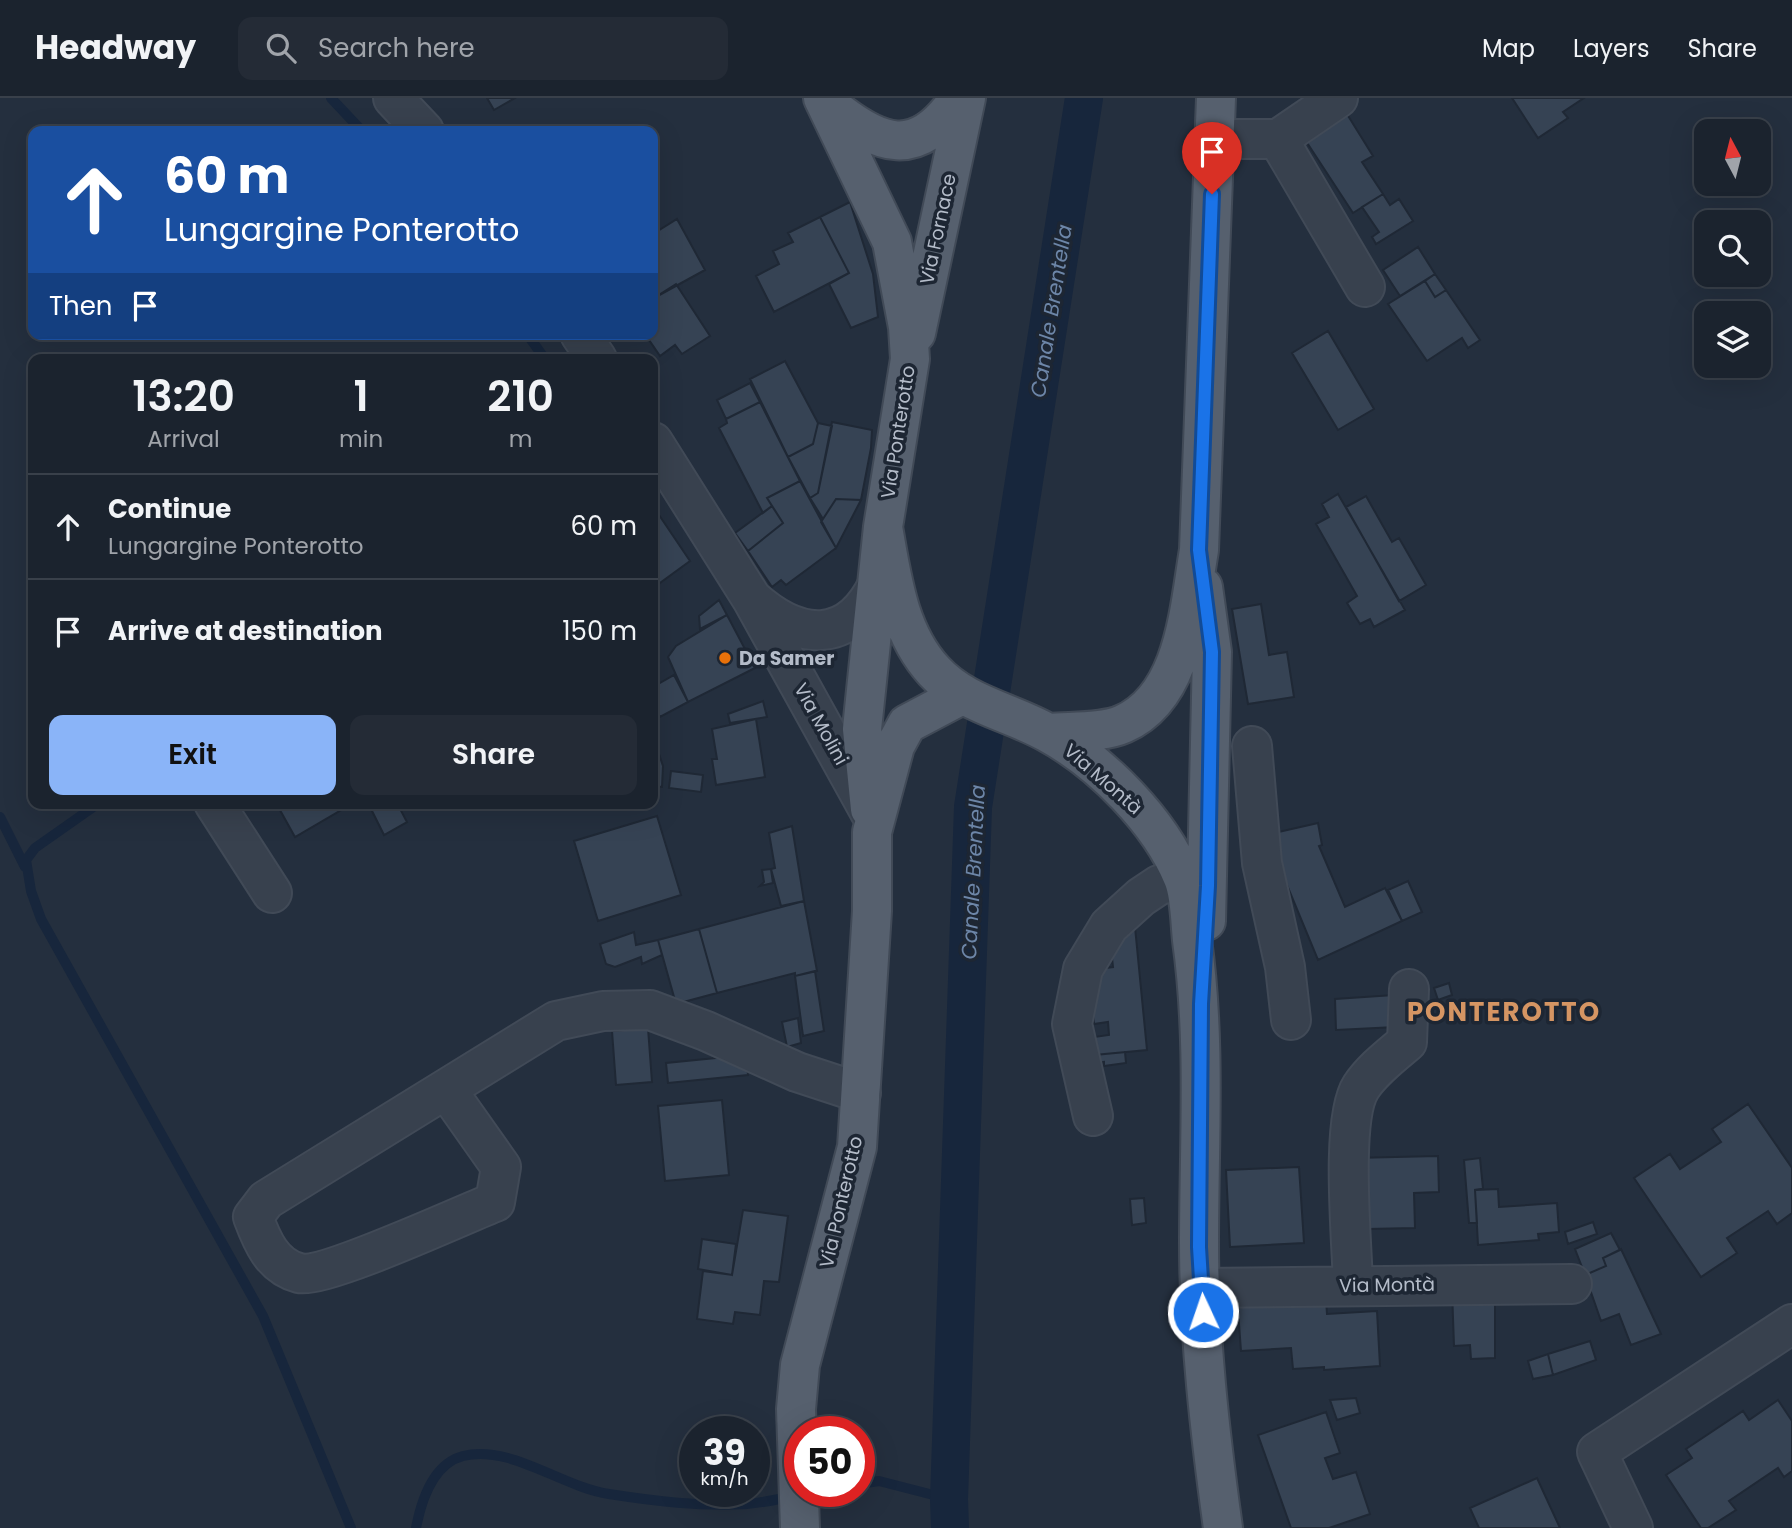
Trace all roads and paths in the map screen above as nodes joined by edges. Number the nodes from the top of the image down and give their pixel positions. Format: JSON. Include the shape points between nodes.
{"nodes":[{"id":1,"x":393,"y":98,"type":"edge"},
{"id":2,"x":959,"y":98,"type":"edge"},
{"id":3,"x":966,"y":98,"type":"edge"},
{"id":4,"x":1216,"y":98,"type":"edge"},
{"id":5,"x":1338,"y":98,"type":"edge"},
{"id":6,"x":824,"y":100,"type":"edge"},
{"id":7,"x":419,"y":126,"type":"edge"},
{"id":8,"x":1214,"y":139,"type":"junction"},
{"id":9,"x":1278,"y":139,"type":"junction"},
{"id":10,"x":1365,"y":287,"type":"dead end"},
{"id":11,"x":910,"y":359,"type":"junction"},
{"id":12,"x":658,"y":457,"type":"edge"},
{"id":13,"x":883,"y":527,"type":"junction"},
{"id":14,"x":1199,"y":550,"type":"junction"},
{"id":15,"x":878,"y":584,"type":"junction"},
{"id":16,"x":752,"y":599,"type":"junction"},
{"id":17,"x":964,"y":697,"type":"junction"},
{"id":18,"x":1045,"y":732,"type":"junction"},
{"id":19,"x":1252,"y":746,"type":"dead end"},
{"id":20,"x":218,"y":809,"type":"edge"},
{"id":21,"x":871,"y":822,"type":"junction"},
{"id":22,"x":1184,"y":879,"type":"junction"},
{"id":23,"x":272,"y":893,"type":"dead end"},
{"id":24,"x":1409,"y":989,"type":"dead end"},
{"id":25,"x":1201,"y":1004,"type":"junction"},
{"id":26,"x":1291,"y":1020,"type":"dead end"},
{"id":27,"x":446,"y":1089,"type":"junction"},
{"id":28,"x":861,"y":1093,"type":"junction"},
{"id":29,"x":1093,"y":1116,"type":"dead end"},
{"id":30,"x":1572,"y":1284,"type":"dead end"},
{"id":31,"x":1353,"y":1285,"type":"junction"},
{"id":32,"x":1201,"y":1288,"type":"junction"},
{"id":33,"x":1792,"y":1324,"type":"edge"},
{"id":34,"x":800,"y":1528,"type":"edge"},
{"id":35,"x":1223,"y":1528,"type":"edge"},
{"id":36,"x":1633,"y":1528,"type":"edge"}],
"edges":[{"from":1,"to":7,"type":"street"},
{"from":2,"to":6,"type":"main road","name":"Via Ponterotto","via":[[936,127],[905,140],[871,136]]},
{"from":3,"to":11,"type":"main road","name":"Via Fornace"},
{"from":4,"to":8,"type":"main road"},
{"from":5,"to":9,"type":"street"},
{"from":6,"to":11,"type":"main road","name":"Via Ponterotto","via":[[892,242]]},
{"from":8,"to":9,"type":"street"},
{"from":8,"to":14,"type":"main road"},
{"from":9,"to":10,"type":"street"},
{"from":11,"to":13,"type":"main road","name":"Via Ponterotto"},
{"from":12,"to":16,"type":"street","name":"Via Molini"},
{"from":13,"to":15,"type":"main road","name":"Via Ponterotto"},
{"from":13,"to":17,"type":"main road","name":"Via Ponterotto","via":[[896,602],[915,645],[933,670]]},
{"from":14,"to":18,"type":"main road","via":[[1187,621],[1172,673],[1148,710],[1121,725]]},
{"from":14,"to":25,"type":"main road","via":[[1212,652]]},
{"from":15,"to":16,"type":"street","name":"Via Molini","via":[[860,613],[835,627],[817,630],[788,625]]},
{"from":15,"to":21,"type":"main road","name":"Via Ponterotto","via":[[862,729]]},
{"from":16,"to":21,"type":"street","name":"Via Molini"},
{"from":17,"to":18,"type":"main road","name":"Via Ponterotto"},
{"from":17,"to":21,"type":"main road","name":"Via Ponterotto","via":[[907,724],[895,746]]},
{"from":18,"to":22,"type":"main road","name":"Via Montà","via":[[1123,791],[1150,820]]},
{"from":19,"to":26,"type":"street","via":[[1262,863],[1285,967]]},
{"from":20,"to":23,"type":"street"},
{"from":21,"to":28,"type":"main road","name":"Via Ponterotto","via":[[872,911]]},
{"from":22,"to":25,"type":"main road","name":"Via Montà"},
{"from":22,"to":29,"type":"street","via":[[1159,885],[1141,897],[1109,926],[1083,969],[1072,1024]]},
{"from":24,"to":31,"type":"street","via":[[1407,1042],[1359,1090],[1350,1126]]},
{"from":25,"to":32,"type":"main road","name":"Via Montà"},
{"from":27,"to":27,"type":"street","via":[[266,1200],[253,1217],[262,1242],[278,1263],[301,1274],[339,1265],[495,1202],[501,1167]]},
{"from":27,"to":28,"type":"street","via":[[556,1021],[603,1011],[650,1010],[797,1072]]},
{"from":28,"to":34,"type":"main road","name":"Via Ponterotto","via":[[858,1147],[800,1365],[796,1449]]},
{"from":30,"to":31,"type":"street","name":"Via Montà"},
{"from":31,"to":32,"type":"street","name":"Via Montà"},
{"from":32,"to":35,"type":"main road","name":"Via Montà","via":[[1210,1434]]},
{"from":33,"to":36,"type":"street","via":[[1597,1452]]}]}
